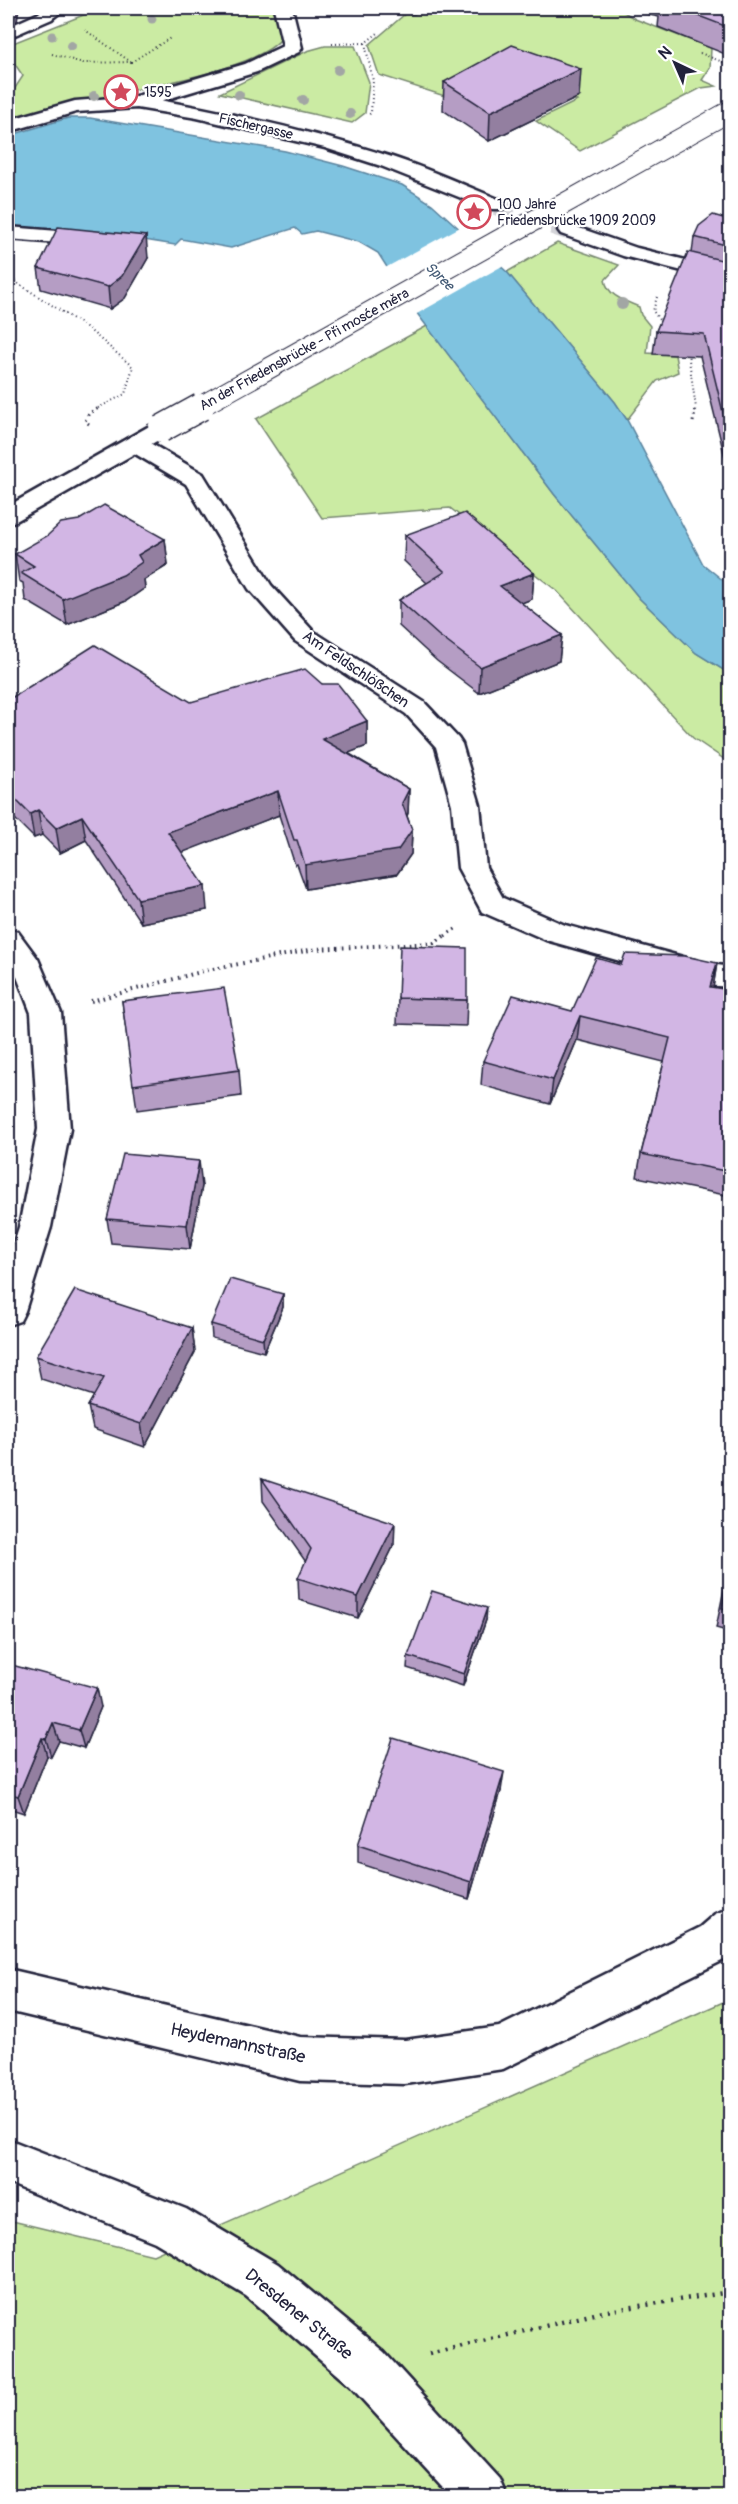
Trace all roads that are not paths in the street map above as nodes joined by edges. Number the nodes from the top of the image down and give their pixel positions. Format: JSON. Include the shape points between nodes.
{"nodes":[{"id":1,"x":284,"y":8,"type":"edge"},
{"id":2,"x":303,"y":8,"type":"edge"},
{"id":3,"x":50,"y":11,"type":"edge"},
{"id":4,"x":8,"y":33,"type":"edge"},
{"id":5,"x":137,"y":102,"type":"junction"},
{"id":6,"x":730,"y":111,"type":"edge"},
{"id":7,"x":8,"y":126,"type":"edge"},
{"id":8,"x":496,"y":205,"type":"tunnel mouth"},
{"id":9,"x":568,"y":230,"type":"tunnel mouth"},
{"id":10,"x":8,"y":233,"type":"edge"},
{"id":11,"x":114,"y":242,"type":"edge"},
{"id":12,"x":730,"y":277,"type":"edge"},
{"id":13,"x":135,"y":444,"type":"junction"},
{"id":14,"x":8,"y":516,"type":"edge"},
{"id":15,"x":8,"y":939,"type":"edge"},
{"id":16,"x":730,"y":977,"type":"edge"},
{"id":17,"x":8,"y":1311,"type":"edge"},
{"id":18,"x":730,"y":1929,"type":"edge"},
{"id":19,"x":8,"y":1990,"type":"edge"},
{"id":20,"x":8,"y":2161,"type":"edge"},
{"id":21,"x":483,"y":2496,"type":"edge"}],
"edges":[{"from":1,"to":2,"type":"street"},
{"from":1,"to":5,"type":"street","via":[[293,48],[251,68]]},
{"from":3,"to":4,"type":"street"},
{"from":5,"to":7,"type":"street","name":"Fischergasse","via":[[75,108]]},
{"from":5,"to":8,"type":"street","name":"Fischergasse","via":[[326,143],[388,162]]},
{"from":6,"to":13,"type":"street","name":"An der Friedensbrücke - Při mosće měra","bridge":true},
{"from":9,"to":12,"type":"street","via":[[630,252]]},
{"from":10,"to":11,"type":"street"},
{"from":13,"to":14,"type":"street","name":"An der Friedensbrücke - Při mosće měra"},
{"from":13,"to":16,"type":"street","name":"Am Feldschlößchen","via":[[195,479],[261,589],[304,636],[415,708],[449,744],[466,805],[472,868],[492,905],[556,933],[705,974]]},
{"from":15,"to":17,"type":"street","via":[[28,966],[46,1013],[54,1129],[35,1227]]},
{"from":18,"to":19,"type":"street","name":"Heydemannstraße","via":[[715,1942],[503,2048],[405,2062],[300,2059]]},
{"from":20,"to":21,"type":"street","name":"Dresdener Straße","via":[[170,2225],[262,2280],[367,2369]]}]}
